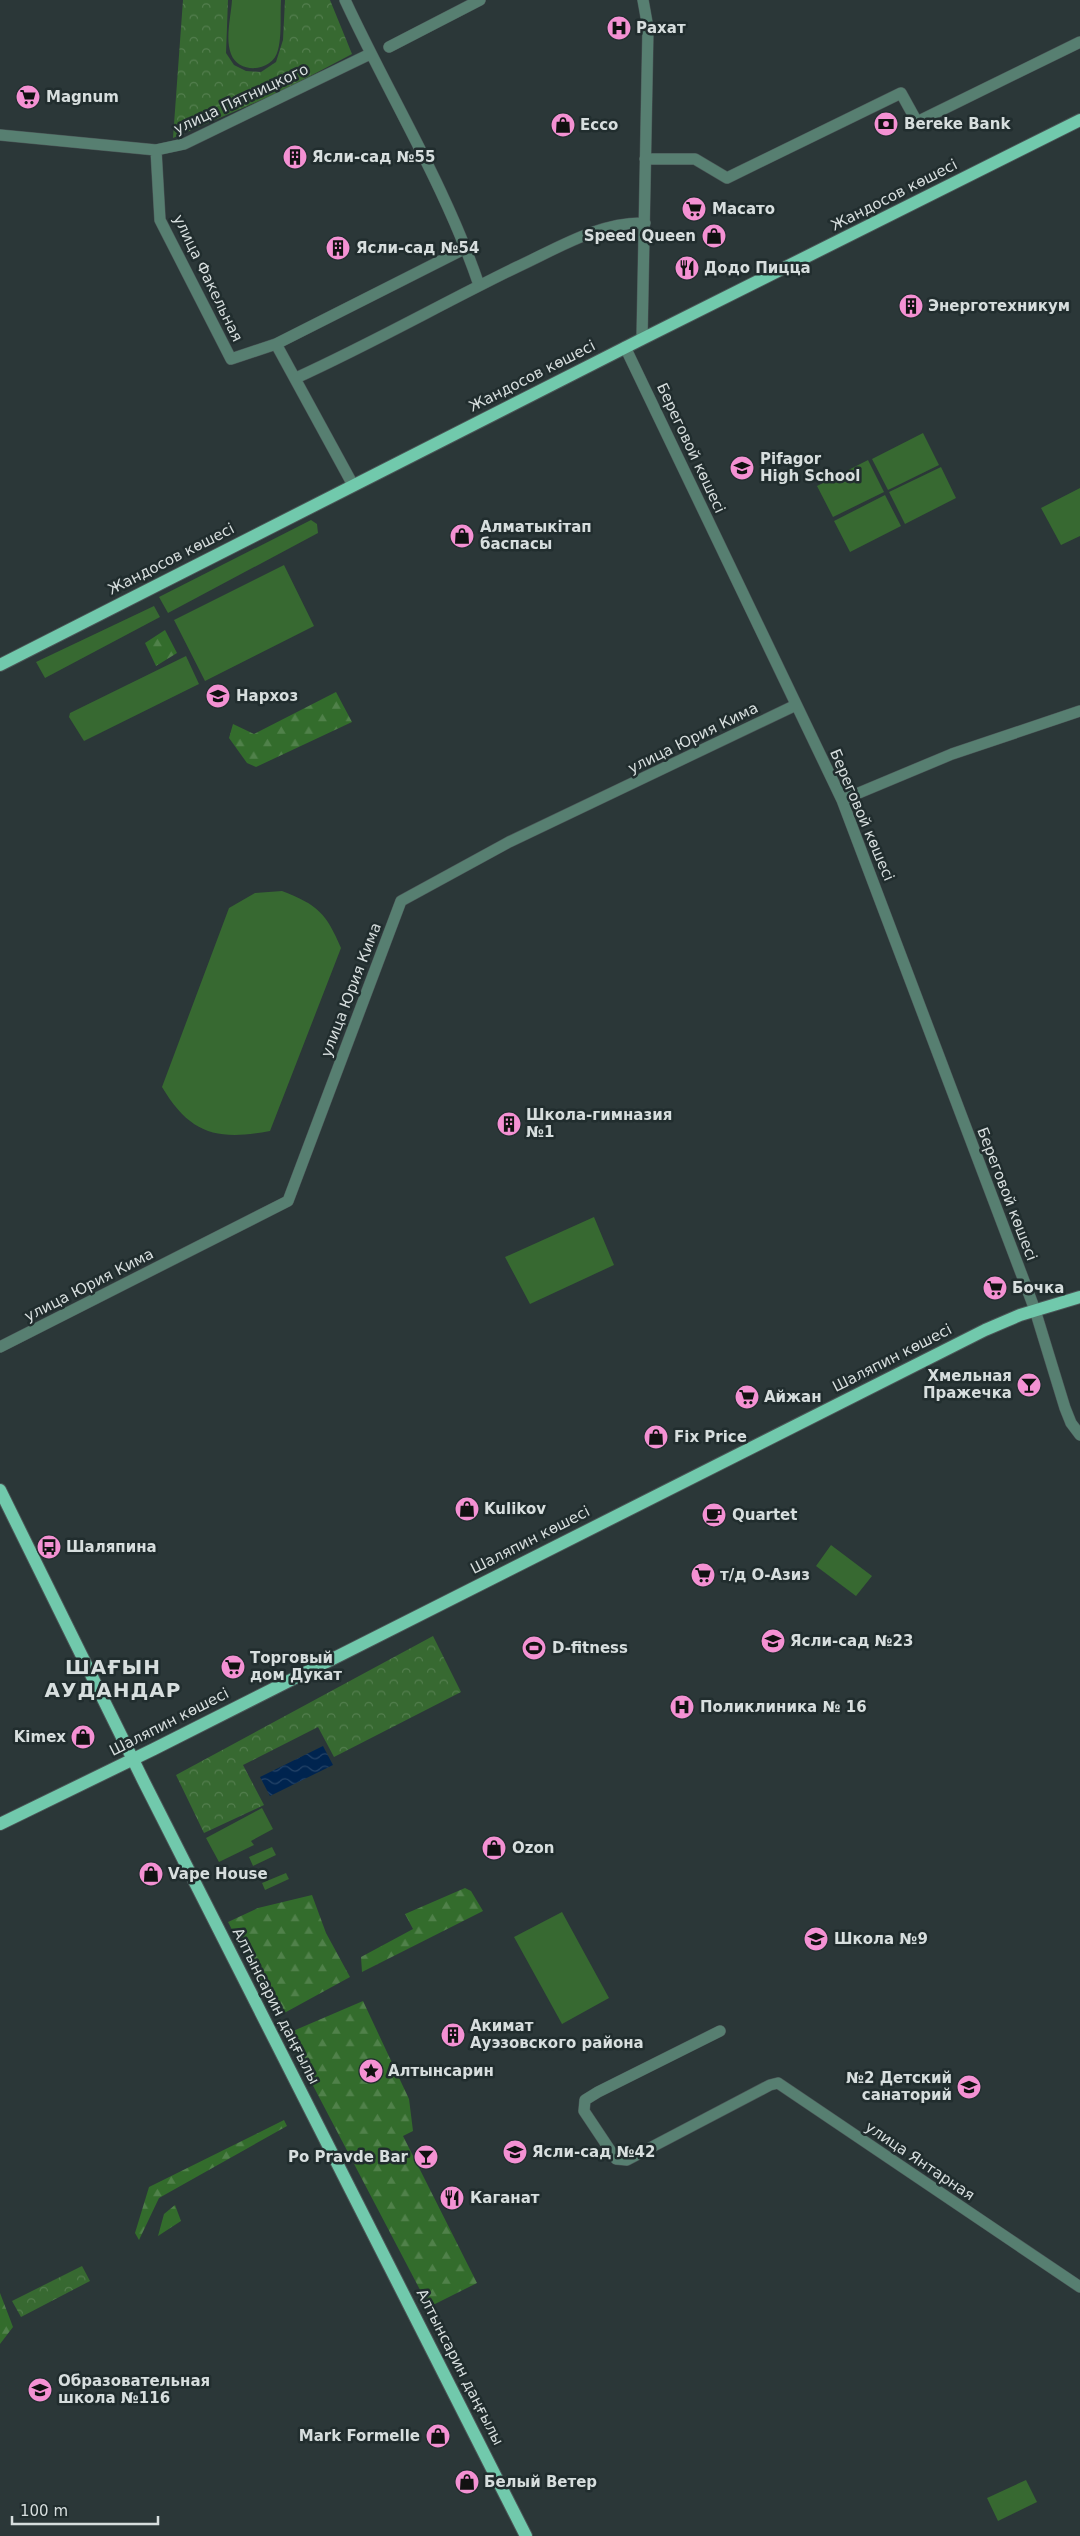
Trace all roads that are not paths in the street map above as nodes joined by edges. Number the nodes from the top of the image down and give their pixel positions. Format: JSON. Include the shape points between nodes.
{"nodes":[{"id":1,"x":345,"y":0,"type":"edge"},
{"id":2,"x":480,"y":0,"type":"edge"},
{"id":3,"x":643,"y":0,"type":"edge"},
{"id":4,"x":1080,"y":42,"type":"edge"},
{"id":5,"x":389,"y":47,"type":"dead end"},
{"id":6,"x":370,"y":54,"type":"junction"},
{"id":7,"x":1080,"y":120,"type":"edge"},
{"id":8,"x":0,"y":135,"type":"edge"},
{"id":9,"x":156,"y":150,"type":"junction"},
{"id":10,"x":645,"y":158,"type":"junction"},
{"id":11,"x":645,"y":223,"type":"junction"},
{"id":12,"x":466,"y":248,"type":"junction"},
{"id":13,"x":478,"y":285,"type":"junction"},
{"id":14,"x":642,"y":339,"type":"junction"},
{"id":15,"x":276,"y":344,"type":"junction"},
{"id":16,"x":625,"y":347,"type":"junction"},
{"id":17,"x":296,"y":378,"type":"junction"},
{"id":18,"x":354,"y":485,"type":"junction"},
{"id":19,"x":0,"y":664,"type":"edge"},
{"id":20,"x":796,"y":705,"type":"junction"},
{"id":21,"x":1080,"y":711,"type":"edge"},
{"id":22,"x":842,"y":800,"type":"junction"},
{"id":23,"x":1080,"y":1297,"type":"edge"},
{"id":24,"x":1035,"y":1310,"type":"junction"},
{"id":25,"x":0,"y":1347,"type":"edge"},
{"id":26,"x":1080,"y":1435,"type":"edge"},
{"id":27,"x":0,"y":1490,"type":"edge"},
{"id":28,"x":133,"y":1759,"type":"junction"},
{"id":29,"x":0,"y":1824,"type":"edge"},
{"id":30,"x":720,"y":2031,"type":"dead end"},
{"id":31,"x":1080,"y":2287,"type":"edge"},
{"id":32,"x":526,"y":2536,"type":"edge"}],
"edges":[{"from":1,"to":6,"type":"street"},
{"from":2,"to":5,"type":"street"},
{"from":3,"to":10,"type":"street","via":[[648,28]]},
{"from":4,"to":10,"type":"street","via":[[917,122],[901,93],[727,178],[696,160]]},
{"from":6,"to":9,"type":"street","name":"улица Пятницкого","via":[[184,144]]},
{"from":6,"to":12,"type":"street"},
{"from":7,"to":14,"type":"main road","name":"Жандосов көшесі"},
{"from":8,"to":9,"type":"street","name":"улица Пятницкого"},
{"from":9,"to":15,"type":"street","name":"улица Факельная","via":[[160,220],[231,359]]},
{"from":10,"to":11,"type":"street"},
{"from":11,"to":13,"type":"street","via":[[630,222],[578,238]]},
{"from":11,"to":14,"type":"street"},
{"from":12,"to":13,"type":"street"},
{"from":12,"to":15,"type":"street"},
{"from":13,"to":17,"type":"street"},
{"from":14,"to":16,"type":"main road","name":"Жандосов көшесі"},
{"from":15,"to":17,"type":"street"},
{"from":16,"to":18,"type":"main road","name":"Жандосов көшесі"},
{"from":16,"to":20,"type":"street","name":"Береговой көшесі"},
{"from":17,"to":18,"type":"street"},
{"from":18,"to":19,"type":"main road","name":"Жандосов көшесі"},
{"from":20,"to":22,"type":"street","name":"Береговой көшесі"},
{"from":20,"to":25,"type":"street","name":"улица Юрия Кима","via":[[510,842],[401,901],[288,1201]]},
{"from":21,"to":22,"type":"street","via":[[952,754]]},
{"from":22,"to":24,"type":"street","name":"Береговой көшесі"},
{"from":23,"to":24,"type":"main road","name":"Шаляпин көшесі"},
{"from":24,"to":26,"type":"street","name":"Береговой көшесі","via":[[1065,1408]]},
{"from":24,"to":28,"type":"main road","name":"Шаляпин көшесі","via":[[985,1330]]},
{"from":27,"to":28,"type":"main road","name":"Алтынсарин даңғылы"},
{"from":28,"to":29,"type":"main road","name":"Шаляпин көшесі"},
{"from":28,"to":32,"type":"main road","name":"Алтынсарин даңғылы"},
{"from":30,"to":31,"type":"street","name":"улица Янтарная","via":[[585,2100],[584,2111],[616,2159],[627,2160],[778,2083]]}]}
